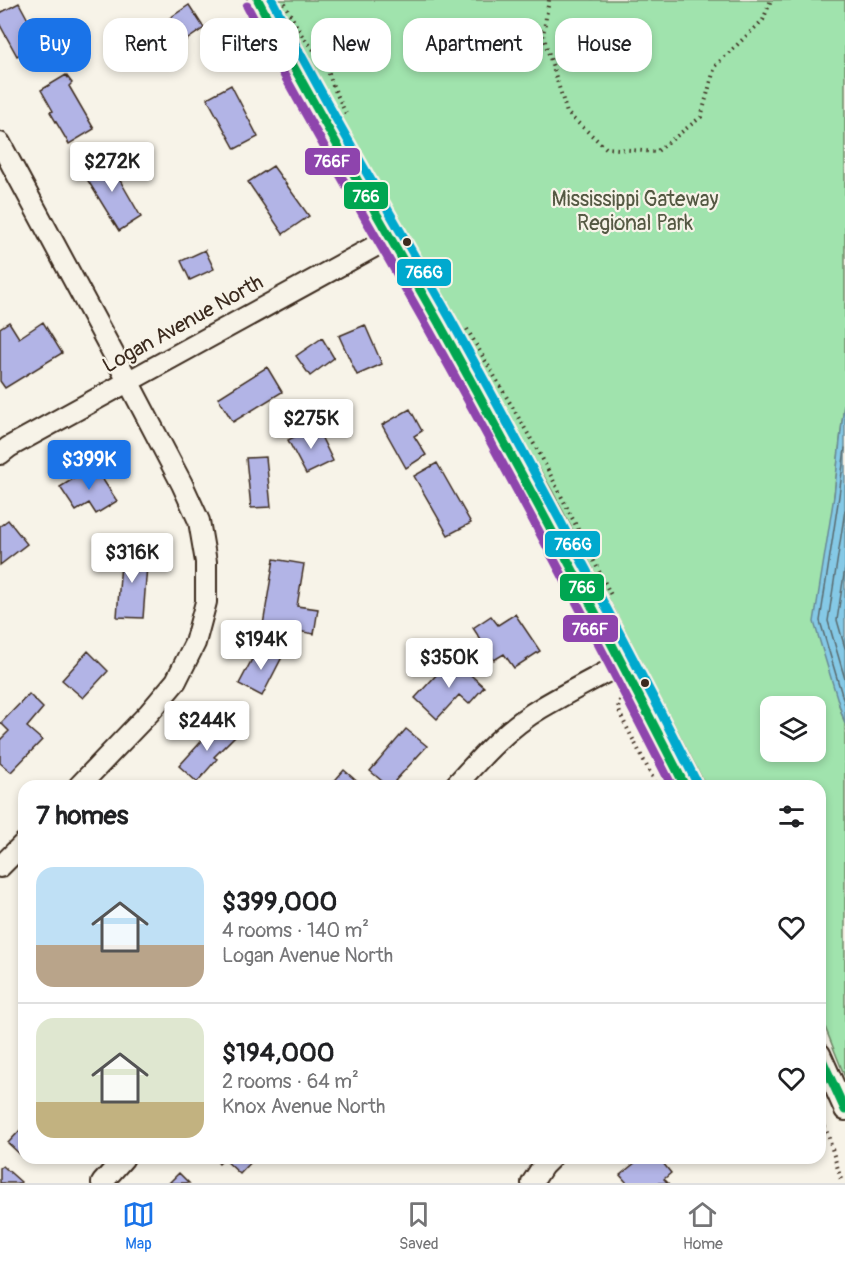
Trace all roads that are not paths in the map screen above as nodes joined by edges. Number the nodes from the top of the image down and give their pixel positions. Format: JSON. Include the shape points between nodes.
{"nodes":[{"id":1,"x":258,"y":0,"type":"edge"},
{"id":2,"x":0,"y":143,"type":"edge"},
{"id":3,"x":390,"y":238,"type":"junction"},
{"id":4,"x":128,"y":381,"type":"junction"},
{"id":5,"x":0,"y":454,"type":"edge"},
{"id":6,"x":623,"y":663,"type":"junction"},
{"id":7,"x":85,"y":780,"type":"edge"},
{"id":8,"x":460,"y":780,"type":"edge"},
{"id":9,"x":682,"y":780,"type":"edge"},
{"id":10,"x":18,"y":849,"type":"edge"},
{"id":11,"x":0,"y":867,"type":"edge"},
{"id":12,"x":826,"y":1067,"type":"edge"},
{"id":13,"x":845,"y":1110,"type":"edge"},
{"id":14,"x":119,"y":1164,"type":"edge"},
{"id":15,"x":545,"y":1164,"type":"edge"},
{"id":16,"x":102,"y":1183,"type":"edge"},
{"id":17,"x":532,"y":1183,"type":"edge"}],
"edges":[{"from":1,"to":3,"type":"street"},
{"from":2,"to":4,"type":"street"},
{"from":3,"to":4,"type":"street","name":"Logan Avenue North"},
{"from":3,"to":6,"type":"street"},
{"from":4,"to":5,"type":"street","name":"Logan Avenue North"},
{"from":4,"to":7,"type":"street","via":[[199,521],[206,562],[206,602],[195,643],[176,681]]},
{"from":6,"to":8,"type":"street","via":[[531,714],[505,733]]},
{"from":6,"to":9,"type":"street"},
{"from":10,"to":11,"type":"street"},
{"from":12,"to":13,"type":"street"},
{"from":14,"to":16,"type":"street"},
{"from":15,"to":17,"type":"street"}]}
